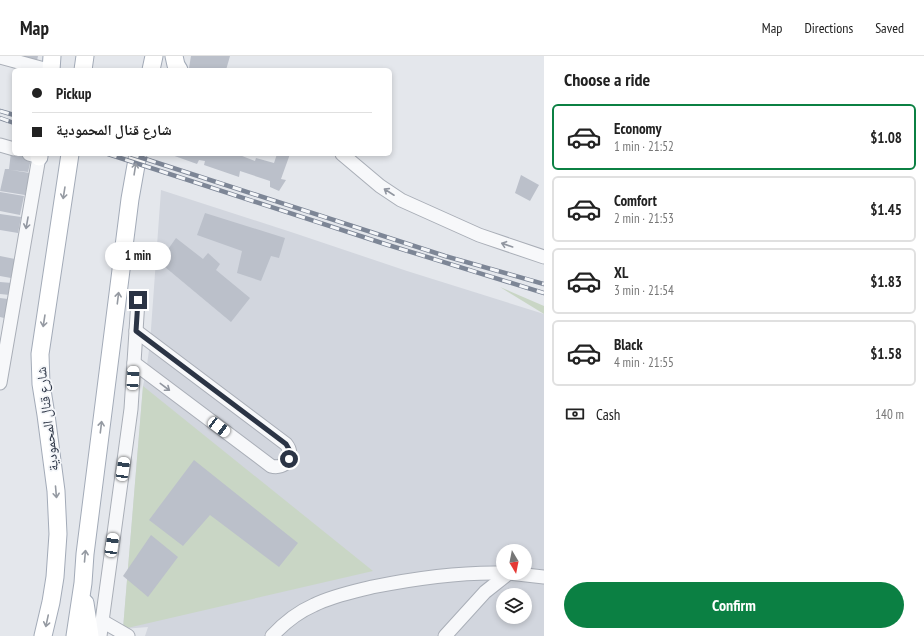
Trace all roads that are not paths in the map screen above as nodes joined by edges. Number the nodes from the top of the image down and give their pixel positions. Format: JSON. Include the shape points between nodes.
{"nodes":[{"id":1,"x":52,"y":56,"type":"edge"},
{"id":2,"x":85,"y":56,"type":"edge"},
{"id":3,"x":154,"y":56,"type":"edge"},
{"id":4,"x":174,"y":56,"type":"edge"},
{"id":5,"x":0,"y":57,"type":"edge"},
{"id":6,"x":41,"y":68,"type":"edge"},
{"id":7,"x":51,"y":68,"type":"edge"},
{"id":8,"x":83,"y":68,"type":"edge"},
{"id":9,"x":151,"y":68,"type":"edge"},
{"id":10,"x":178,"y":68,"type":"edge"},
{"id":11,"x":0,"y":145,"type":"edge"},
{"id":12,"x":12,"y":148,"type":"edge"},
{"id":13,"x":36,"y":156,"type":"edge"},
{"id":14,"x":70,"y":156,"type":"edge"},
{"id":15,"x":138,"y":156,"type":"edge"},
{"id":16,"x":344,"y":156,"type":"edge"},
{"id":17,"x":544,"y":257,"type":"edge"},
{"id":18,"x":138,"y":300,"type":"dead end"},
{"id":19,"x":136,"y":331,"type":"junction"},
{"id":20,"x":134,"y":364,"type":"junction"},
{"id":21,"x":0,"y":383,"type":"edge"},
{"id":22,"x":496,"y":573,"type":"edge"},
{"id":23,"x":532,"y":576,"type":"edge"},
{"id":24,"x":544,"y":577,"type":"edge"},
{"id":25,"x":500,"y":580,"type":"edge"},
{"id":26,"x":83,"y":583,"type":"junction"},
{"id":27,"x":102,"y":621,"type":"junction"},
{"id":28,"x":43,"y":636,"type":"edge"},
{"id":29,"x":75,"y":636,"type":"edge"},
{"id":30,"x":90,"y":636,"type":"edge"},
{"id":31,"x":100,"y":636,"type":"edge"},
{"id":32,"x":128,"y":636,"type":"edge"},
{"id":33,"x":272,"y":636,"type":"edge"},
{"id":34,"x":445,"y":636,"type":"edge"}],
"edges":[{"from":1,"to":7,"type":"main road"},
{"from":2,"to":8,"type":"main road"},
{"from":3,"to":9,"type":"main road"},
{"from":4,"to":10,"type":"main road"},
{"from":5,"to":6,"type":"street"},
{"from":11,"to":12,"type":"street"},
{"from":13,"to":21,"type":"street","one_way":true},
{"from":14,"to":28,"type":"main road","name":"شارع قنال المحمودية","one_way":true,"via":[[40,354],[40,384],[56,491],[58,534],[55,577]]},
{"from":26,"to":15,"type":"main road","one_way":true,"via":[[127,223]]},
{"from":17,"to":16,"type":"street","one_way":true,"via":[[479,235],[401,200]]},
{"from":18,"to":19,"type":"street"},
{"from":19,"to":20,"type":"street"},
{"from":20,"to":19,"type":"street","one_way":true,"via":[[271,466],[280,467],[287,463],[290,455],[286,444]]},
{"from":20,"to":27,"type":"street","via":[[131,408]]},
{"from":22,"to":33,"type":"street","via":[[430,577],[348,593],[313,605],[297,614]]},
{"from":23,"to":24,"type":"street"},
{"from":25,"to":34,"type":"street","via":[[485,592]]},
{"from":26,"to":29,"type":"main road"},
{"from":26,"to":30,"type":"main road"},
{"from":27,"to":31,"type":"street"},
{"from":27,"to":32,"type":"street"}]}
